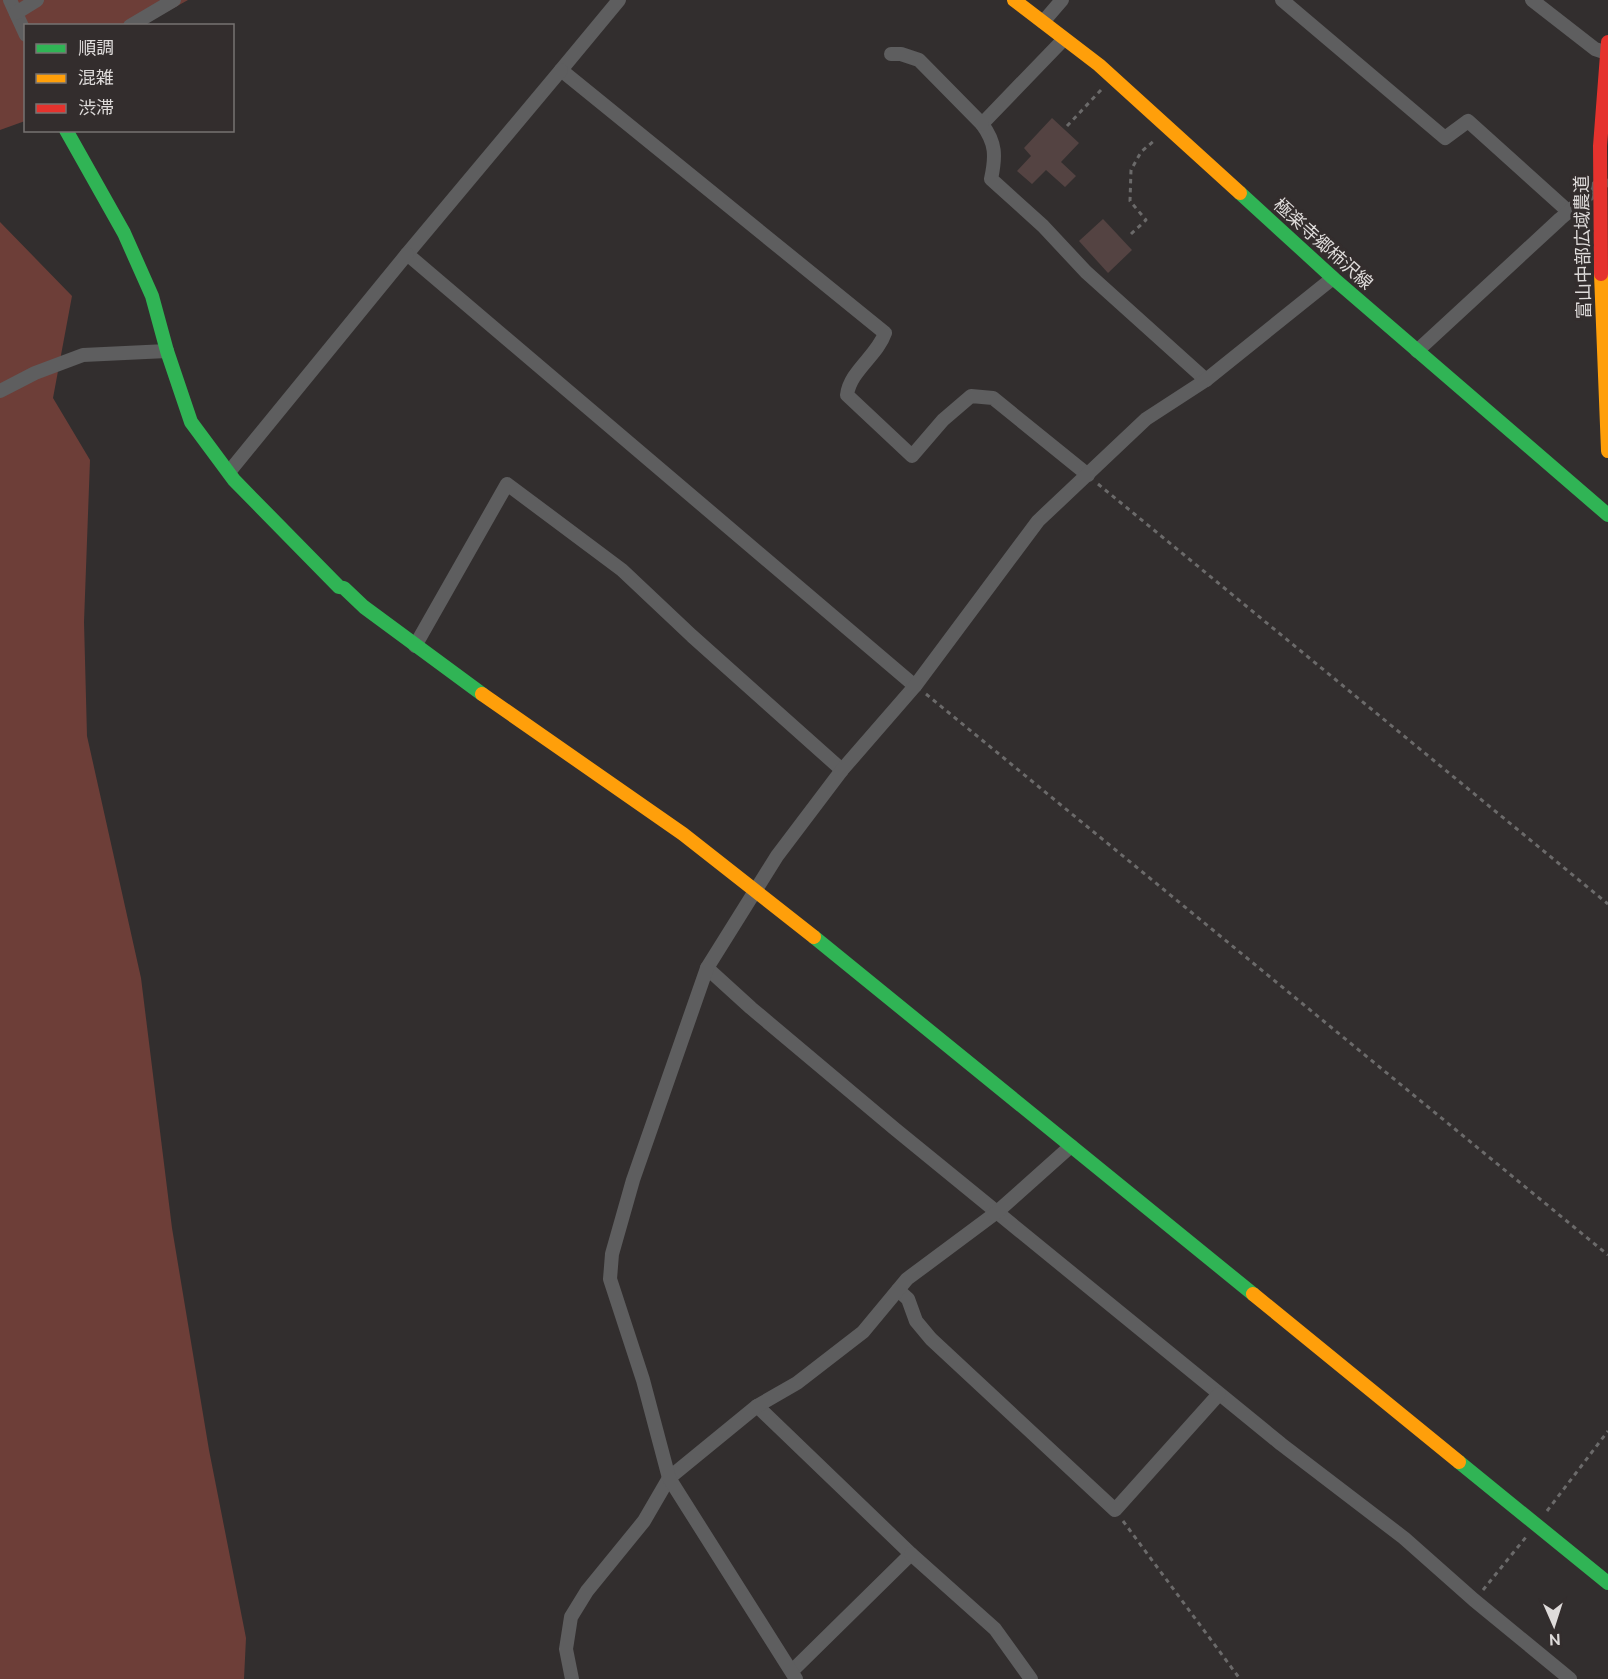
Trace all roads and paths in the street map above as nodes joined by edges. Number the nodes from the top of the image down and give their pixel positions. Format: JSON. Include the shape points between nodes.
{"nodes":[{"id":1,"x":37,"y":0,"type":"edge"},
{"id":2,"x":174,"y":0,"type":"edge"},
{"id":3,"x":619,"y":0,"type":"edge"},
{"id":4,"x":1014,"y":0,"type":"edge"},
{"id":5,"x":1062,"y":0,"type":"edge"},
{"id":6,"x":1282,"y":0,"type":"edge"},
{"id":7,"x":1532,"y":0,"type":"edge"},
{"id":8,"x":156,"y":4,"type":"edge"},
{"id":9,"x":13,"y":6,"type":"edge"},
{"id":10,"x":1043,"y":22,"type":"junction"},
{"id":11,"x":132,"y":24,"type":"edge"},
{"id":12,"x":24,"y":31,"type":"edge"},
{"id":13,"x":1064,"y":39,"type":"junction"},
{"id":14,"x":1607,"y":47,"type":"edge"},
{"id":15,"x":891,"y":54,"type":"dead end"},
{"id":16,"x":561,"y":70,"type":"junction"},
{"id":17,"x":1113,"y":77,"type":"junction"},
{"id":18,"x":982,"y":124,"type":"junction"},
{"id":19,"x":1067,"y":126,"type":"dead end"},
{"id":20,"x":1169,"y":128,"type":"junction"},
{"id":21,"x":67,"y":132,"type":"edge"},
{"id":22,"x":1604,"y":182,"type":"edge"},
{"id":23,"x":1569,"y":212,"type":"junction"},
{"id":24,"x":1131,"y":234,"type":"dead end"},
{"id":25,"x":407,"y":254,"type":"junction"},
{"id":26,"x":1333,"y":278,"type":"junction"},
{"id":27,"x":1605,"y":292,"type":"edge"},
{"id":28,"x":167,"y":351,"type":"junction"},
{"id":29,"x":1417,"y":351,"type":"junction"},
{"id":30,"x":1206,"y":380,"type":"junction"},
{"id":31,"x":0,"y":391,"type":"edge"},
{"id":32,"x":1608,"y":451,"type":"edge"},
{"id":33,"x":230,"y":472,"type":"junction"},
{"id":34,"x":1088,"y":475,"type":"junction"},
{"id":35,"x":1608,"y":515,"type":"edge"},
{"id":36,"x":415,"y":646,"type":"junction"},
{"id":37,"x":915,"y":686,"type":"junction"},
{"id":38,"x":842,"y":770,"type":"junction"},
{"id":39,"x":755,"y":889,"type":"junction"},
{"id":40,"x":1608,"y":904,"type":"edge"},
{"id":41,"x":707,"y":968,"type":"junction"},
{"id":42,"x":1071,"y":1146,"type":"junction"},
{"id":43,"x":997,"y":1212,"type":"junction"},
{"id":44,"x":1608,"y":1255,"type":"edge"},
{"id":45,"x":898,"y":1290,"type":"junction"},
{"id":46,"x":1219,"y":1394,"type":"junction"},
{"id":47,"x":757,"y":1406,"type":"junction"},
{"id":48,"x":1608,"y":1431,"type":"edge"},
{"id":49,"x":669,"y":1478,"type":"junction"},
{"id":50,"x":1115,"y":1510,"type":"junction"},
{"id":51,"x":1536,"y":1526,"type":"junction"},
{"id":52,"x":911,"y":1554,"type":"junction"},
{"id":53,"x":1608,"y":1583,"type":"edge"},
{"id":54,"x":1474,"y":1600,"type":"junction"},
{"id":55,"x":794,"y":1675,"type":"edge"},
{"id":56,"x":1568,"y":1678,"type":"edge"},
{"id":57,"x":572,"y":1679,"type":"edge"},
{"id":58,"x":1031,"y":1679,"type":"edge"},
{"id":59,"x":1240,"y":1679,"type":"edge"}],
"edges":[{"from":1,"to":9,"type":"street"},
{"from":2,"to":8,"type":"street"},
{"from":3,"to":16,"type":"street"},
{"from":4,"to":10,"type":"street","name":"極楽寺郷柿沢線"},
{"from":5,"to":10,"type":"street"},
{"from":6,"to":23,"type":"street","via":[[1444,138],[1468,121]]},
{"from":7,"to":14,"type":"street","via":[[1595,49]]},
{"from":8,"to":11,"type":"street"},
{"from":9,"to":12,"type":"street"},
{"from":10,"to":13,"type":"street","name":"極楽寺郷柿沢線"},
{"from":13,"to":17,"type":"street","name":"極楽寺郷柿沢線"},
{"from":13,"to":18,"type":"street"},
{"from":14,"to":22,"type":"street","name":"富山中部広域農道","via":[[1603,83]]},
{"from":15,"to":18,"type":"street","via":[[919,60]]},
{"from":16,"to":25,"type":"street"},
{"from":16,"to":34,"type":"street","via":[[885,333],[881,344],[849,384],[848,395],[912,456],[943,420],[971,396],[993,398]]},
{"from":17,"to":19,"type":"path"},
{"from":17,"to":20,"type":"street","name":"極楽寺郷柿沢線"},
{"from":18,"to":30,"type":"street","via":[[996,156],[991,179],[1086,272]]},
{"from":20,"to":24,"type":"path","via":[[1141,152],[1131,170],[1130,201],[1146,220]]},
{"from":20,"to":26,"type":"street","name":"極楽寺郷柿沢線"},
{"from":21,"to":28,"type":"street","via":[[124,233],[152,296]]},
{"from":22,"to":23,"type":"street"},
{"from":22,"to":27,"type":"street","name":"富山中部広域農道"},
{"from":23,"to":29,"type":"street"},
{"from":25,"to":33,"type":"street"},
{"from":25,"to":37,"type":"street"},
{"from":26,"to":29,"type":"street","name":"極楽寺郷柿沢線"},
{"from":26,"to":30,"type":"street"},
{"from":27,"to":32,"type":"street","name":"富山中部広域農道"},
{"from":28,"to":31,"type":"street","via":[[83,355]]},
{"from":28,"to":33,"type":"street","via":[[192,422]]},
{"from":29,"to":35,"type":"street","name":"極楽寺郷柿沢線"},
{"from":30,"to":34,"type":"street","via":[[1146,419]]},
{"from":33,"to":36,"type":"street","via":[[339,587]]},
{"from":34,"to":37,"type":"street","via":[[1038,521]]},
{"from":34,"to":40,"type":"path"},
{"from":36,"to":38,"type":"street","via":[[507,484],[622,570]]},
{"from":36,"to":39,"type":"street"},
{"from":37,"to":38,"type":"street"},
{"from":37,"to":44,"type":"path"},
{"from":38,"to":39,"type":"street"},
{"from":39,"to":41,"type":"street"},
{"from":39,"to":42,"type":"street"},
{"from":41,"to":43,"type":"street"},
{"from":41,"to":49,"type":"street","via":[[633,1180],[612,1254],[610,1279]]},
{"from":42,"to":43,"type":"street"},
{"from":42,"to":51,"type":"street"},
{"from":43,"to":45,"type":"street","via":[[907,1279]]},
{"from":43,"to":46,"type":"street"},
{"from":45,"to":47,"type":"street","via":[[863,1332],[797,1383]]},
{"from":45,"to":50,"type":"street","via":[[908,1299],[916,1321],[930,1339]]},
{"from":46,"to":50,"type":"street"},
{"from":46,"to":54,"type":"street","via":[[1404,1538]]},
{"from":47,"to":49,"type":"street"},
{"from":47,"to":52,"type":"street"},
{"from":48,"to":51,"type":"path"},
{"from":49,"to":55,"type":"street"},
{"from":49,"to":57,"type":"street","via":[[644,1521],[587,1591],[571,1617],[566,1649]]},
{"from":50,"to":59,"type":"path"},
{"from":51,"to":53,"type":"street"},
{"from":51,"to":54,"type":"path"},
{"from":52,"to":55,"type":"street"},
{"from":52,"to":58,"type":"street","via":[[995,1629]]},
{"from":54,"to":56,"type":"street"}]}
